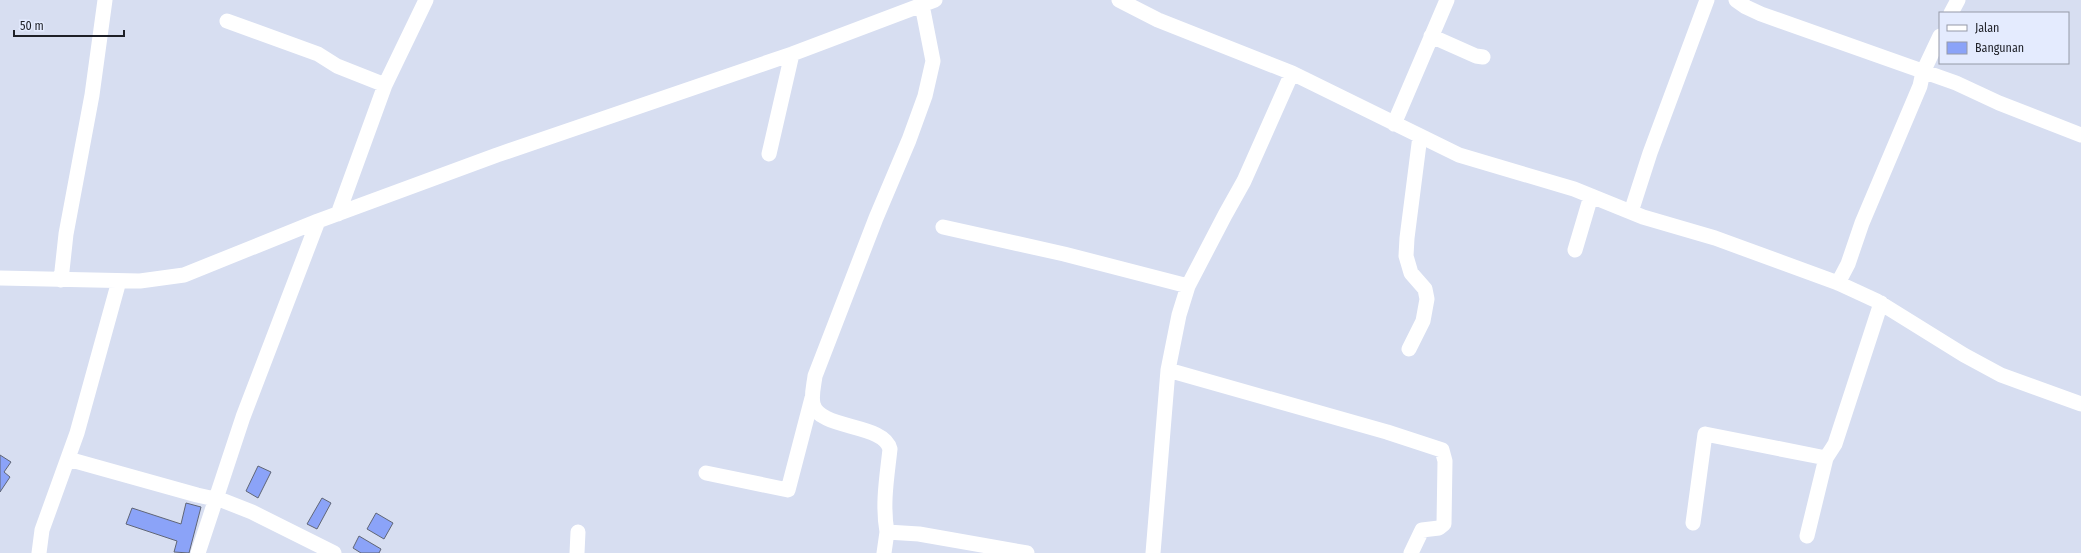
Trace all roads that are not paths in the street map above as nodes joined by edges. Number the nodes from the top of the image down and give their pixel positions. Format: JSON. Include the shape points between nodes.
{"nodes":[{"id":1,"x":105,"y":0,"type":"edge"},
{"id":2,"x":426,"y":0,"type":"edge"},
{"id":3,"x":1119,"y":0,"type":"edge"},
{"id":4,"x":1447,"y":0,"type":"edge"},
{"id":5,"x":1707,"y":0,"type":"edge"},
{"id":6,"x":1736,"y":0,"type":"edge"},
{"id":7,"x":1958,"y":0,"type":"edge"},
{"id":8,"x":928,"y":3,"type":"edge"},
{"id":9,"x":1952,"y":12,"type":"edge"},
{"id":10,"x":227,"y":21,"type":"dead end"},
{"id":11,"x":1431,"y":36,"type":"junction"},
{"id":12,"x":1939,"y":38,"type":"edge"},
{"id":13,"x":792,"y":54,"type":"junction"},
{"id":14,"x":1483,"y":57,"type":"dead end"},
{"id":15,"x":1923,"y":72,"type":"junction"},
{"id":16,"x":1292,"y":73,"type":"junction"},
{"id":17,"x":385,"y":85,"type":"junction"},
{"id":18,"x":1394,"y":124,"type":"junction"},
{"id":19,"x":2081,"y":135,"type":"edge"},
{"id":20,"x":1420,"y":136,"type":"junction"},
{"id":21,"x":769,"y":154,"type":"dead end"},
{"id":22,"x":1591,"y":196,"type":"junction"},
{"id":23,"x":1631,"y":212,"type":"junction"},
{"id":24,"x":338,"y":214,"type":"junction"},
{"id":25,"x":318,"y":221,"type":"junction"},
{"id":26,"x":943,"y":227,"type":"dead end"},
{"id":27,"x":1575,"y":250,"type":"dead end"},
{"id":28,"x":0,"y":278,"type":"edge"},
{"id":29,"x":61,"y":280,"type":"junction"},
{"id":30,"x":119,"y":281,"type":"junction"},
{"id":31,"x":1838,"y":283,"type":"junction"},
{"id":32,"x":1188,"y":286,"type":"junction"},
{"id":33,"x":1881,"y":303,"type":"junction"},
{"id":34,"x":1409,"y":349,"type":"dead end"},
{"id":35,"x":1168,"y":370,"type":"junction"},
{"id":36,"x":812,"y":398,"type":"junction"},
{"id":37,"x":2081,"y":404,"type":"edge"},
{"id":38,"x":1826,"y":458,"type":"junction"},
{"id":39,"x":68,"y":459,"type":"junction"},
{"id":40,"x":706,"y":473,"type":"dead end"},
{"id":41,"x":216,"y":498,"type":"junction"},
{"id":42,"x":1693,"y":523,"type":"dead end"},
{"id":43,"x":578,"y":532,"type":"dead end"},
{"id":44,"x":887,"y":532,"type":"junction"},
{"id":45,"x":1808,"y":536,"type":"dead end"},
{"id":46,"x":39,"y":553,"type":"edge"},
{"id":47,"x":198,"y":553,"type":"edge"},
{"id":48,"x":334,"y":553,"type":"edge"},
{"id":49,"x":577,"y":553,"type":"edge"},
{"id":50,"x":884,"y":553,"type":"edge"},
{"id":51,"x":1027,"y":553,"type":"edge"},
{"id":52,"x":1153,"y":553,"type":"edge"},
{"id":53,"x":1411,"y":553,"type":"edge"}],
"edges":[{"from":1,"to":29,"type":"street","via":[[92,95],[66,234]]},
{"from":2,"to":17,"type":"street"},
{"from":3,"to":16,"type":"street","via":[[1158,20]]},
{"from":4,"to":11,"type":"street"},
{"from":5,"to":23,"type":"street","via":[[1650,153]]},
{"from":6,"to":15,"type":"street","via":[[1746,8],[1761,14]]},
{"from":7,"to":9,"type":"street"},
{"from":8,"to":13,"type":"street"},
{"from":8,"to":36,"type":"street","via":[[933,61],[925,96],[815,376]]},
{"from":10,"to":17,"type":"street","via":[[318,54],[337,66]]},
{"from":11,"to":14,"type":"street"},
{"from":11,"to":18,"type":"street"},
{"from":12,"to":15,"type":"street"},
{"from":13,"to":21,"type":"street"},
{"from":13,"to":24,"type":"street","via":[[497,155]]},
{"from":15,"to":19,"type":"street","via":[[1956,83],[1998,103]]},
{"from":15,"to":31,"type":"street","via":[[1920,86]]},
{"from":16,"to":18,"type":"street"},
{"from":16,"to":32,"type":"street","via":[[1244,182]]},
{"from":17,"to":24,"type":"street"},
{"from":18,"to":20,"type":"street"},
{"from":20,"to":22,"type":"street","via":[[1459,155]]},
{"from":20,"to":34,"type":"street","via":[[1406,256],[1411,273],[1425,289],[1427,299],[1423,321]]},
{"from":22,"to":23,"type":"street"},
{"from":22,"to":27,"type":"street"},
{"from":23,"to":31,"type":"street","via":[[1716,238]]},
{"from":24,"to":25,"type":"street"},
{"from":25,"to":30,"type":"street","via":[[184,274],[140,281]]},
{"from":25,"to":41,"type":"street","via":[[243,417]]},
{"from":26,"to":32,"type":"street","via":[[1064,254]]},
{"from":28,"to":29,"type":"street"},
{"from":29,"to":30,"type":"street"},
{"from":30,"to":39,"type":"street"},
{"from":31,"to":33,"type":"street"},
{"from":32,"to":35,"type":"street","via":[[1179,315]]},
{"from":33,"to":37,"type":"street","via":[[2001,375]]},
{"from":33,"to":38,"type":"street","via":[[1835,444]]},
{"from":35,"to":52,"type":"street"},
{"from":35,"to":53,"type":"street","via":[[1374,428],[1442,450],[1445,461],[1444,524],[1439,528],[1422,530]]},
{"from":36,"to":40,"type":"street","via":[[788,490]]},
{"from":36,"to":44,"type":"street","via":[[816,412],[836,422],[871,432],[888,443],[890,449],[884,499]]},
{"from":38,"to":42,"type":"street","via":[[1705,434]]},
{"from":38,"to":45,"type":"street"},
{"from":39,"to":41,"type":"street"},
{"from":39,"to":46,"type":"street","via":[[42,530]]},
{"from":41,"to":47,"type":"street"},
{"from":41,"to":48,"type":"street","via":[[252,512]]},
{"from":43,"to":49,"type":"street"},
{"from":44,"to":50,"type":"street"},
{"from":44,"to":51,"type":"street","via":[[920,534]]}]}
